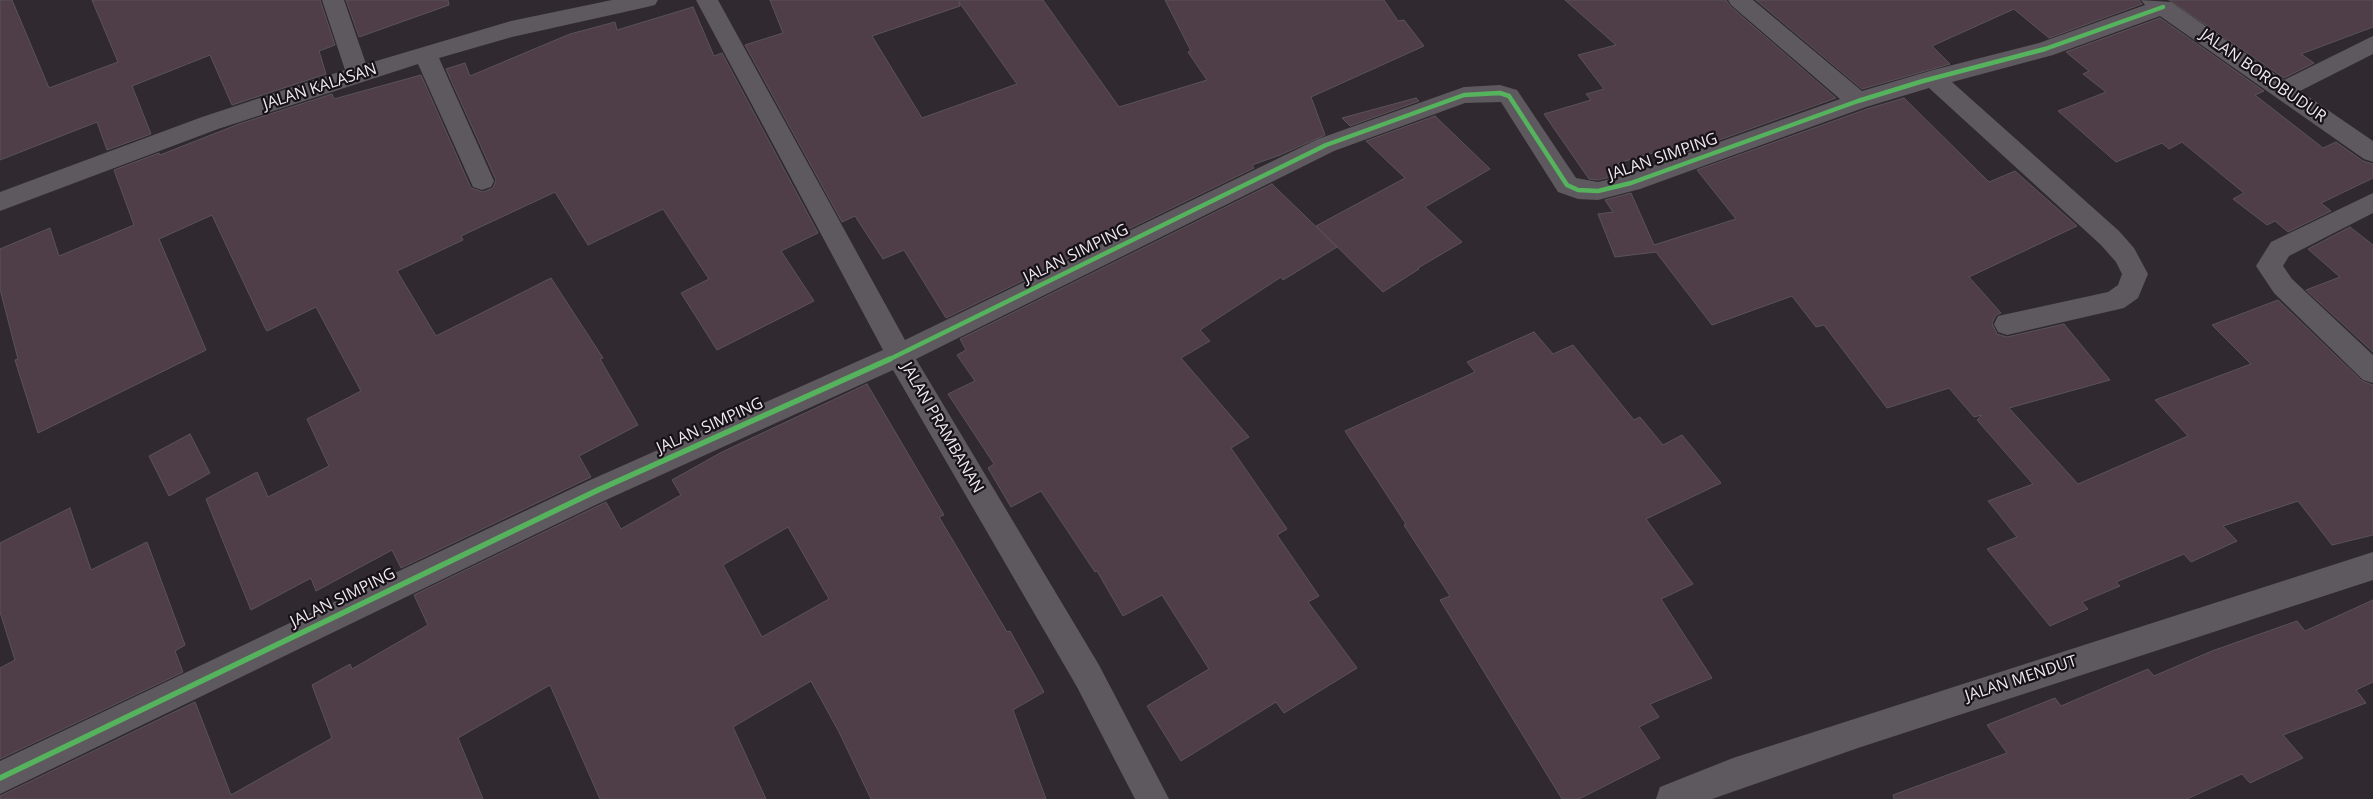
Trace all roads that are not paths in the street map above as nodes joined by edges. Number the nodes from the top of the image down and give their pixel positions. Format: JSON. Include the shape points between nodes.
{"nodes":[{"id":1,"x":333,"y":0,"type":"edge"},
{"id":2,"x":647,"y":0,"type":"edge"},
{"id":3,"x":707,"y":0,"type":"edge"},
{"id":4,"x":1739,"y":0,"type":"edge"},
{"id":5,"x":2158,"y":4,"type":"edge"},
{"id":6,"x":2373,"y":44,"type":"edge"},
{"id":7,"x":426,"y":55,"type":"junction"},
{"id":8,"x":358,"y":74,"type":"junction"},
{"id":9,"x":1933,"y":78,"type":"junction"},
{"id":10,"x":2283,"y":90,"type":"junction"},
{"id":11,"x":1858,"y":101,"type":"junction"},
{"id":12,"x":2373,"y":153,"type":"edge"},
{"id":13,"x":482,"y":181,"type":"dead end"},
{"id":14,"x":0,"y":202,"type":"edge"},
{"id":15,"x":2373,"y":202,"type":"edge"},
{"id":16,"x":2007,"y":324,"type":"dead end"},
{"id":17,"x":899,"y":355,"type":"junction"},
{"id":18,"x":2373,"y":372,"type":"edge"},
{"id":19,"x":2373,"y":566,"type":"edge"},
{"id":20,"x":0,"y":778,"type":"edge"},
{"id":21,"x":1153,"y":799,"type":"edge"},
{"id":22,"x":1672,"y":799,"type":"edge"}],
"edges":[{"from":1,"to":8,"type":"street"},
{"from":2,"to":7,"type":"street","name":"JALAN KALASAN","via":[[512,29]]},
{"from":3,"to":17,"type":"street","name":"JALAN PRAMBANAN"},
{"from":4,"to":11,"type":"street"},
{"from":5,"to":9,"type":"street","name":"JALAN SIMPING","via":[[2045,49]]},
{"from":5,"to":10,"type":"street","name":"JALAN BOROBUDUR"},
{"from":6,"to":10,"type":"street"},
{"from":7,"to":8,"type":"street","name":"JALAN KALASAN"},
{"from":7,"to":13,"type":"street"},
{"from":8,"to":14,"type":"street","name":"JALAN KALASAN","via":[[210,123]]},
{"from":9,"to":11,"type":"street","name":"JALAN SIMPING"},
{"from":9,"to":16,"type":"street","via":[[2110,238],[2125,255],[2135,274],[2129,291],[2115,301]]},
{"from":10,"to":12,"type":"street","name":"JALAN BOROBUDUR"},
{"from":11,"to":17,"type":"street","name":"JALAN SIMPING","via":[[1632,183],[1598,191],[1578,190],[1567,184],[1509,96],[1500,93],[1464,95],[1326,145]]},
{"from":15,"to":18,"type":"street","via":[[2280,249],[2269,266],[2283,286]]},
{"from":17,"to":20,"type":"street","name":"JALAN SIMPING","via":[[598,490]]},
{"from":17,"to":21,"type":"street","name":"JALAN PRAMBANAN","via":[[1088,676]]},
{"from":19,"to":22,"type":"street","name":"JALAN MENDUT","via":[[1858,732],[1733,774]]}]}
